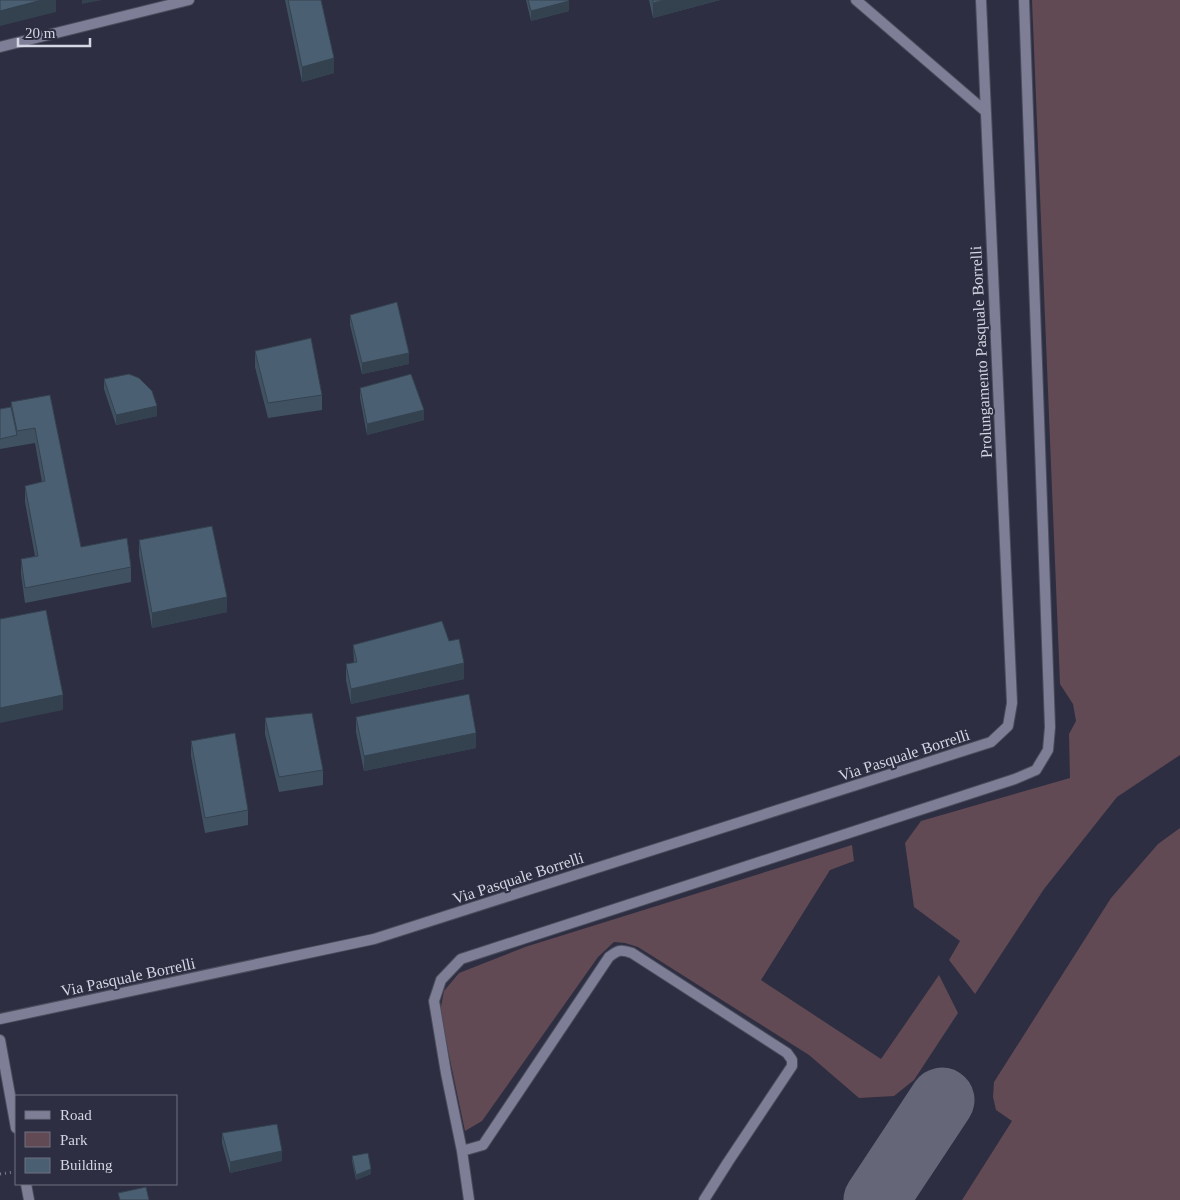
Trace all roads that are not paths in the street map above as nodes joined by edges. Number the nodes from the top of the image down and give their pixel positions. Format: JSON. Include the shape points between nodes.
{"nodes":[{"id":1,"x":189,"y":0,"type":"edge"},
{"id":2,"x":856,"y":0,"type":"edge"},
{"id":3,"x":981,"y":0,"type":"edge"},
{"id":4,"x":1024,"y":0,"type":"edge"},
{"id":5,"x":0,"y":47,"type":"edge"},
{"id":6,"x":985,"y":111,"type":"junction"},
{"id":7,"x":1012,"y":703,"type":"joint"},
{"id":8,"x":0,"y":1019,"type":"edge"},
{"id":9,"x":0,"y":1040,"type":"edge"},
{"id":10,"x":15,"y":1122,"type":"edge"},
{"id":11,"x":462,"y":1151,"type":"junction"},
{"id":12,"x":26,"y":1185,"type":"edge"},
{"id":13,"x":29,"y":1200,"type":"edge"},
{"id":14,"x":469,"y":1200,"type":"edge"},
{"id":15,"x":704,"y":1200,"type":"edge"}],
"edges":[{"from":1,"to":5,"type":"street"},
{"from":2,"to":6,"type":"street"},
{"from":3,"to":6,"type":"street","name":"Prolungamento Pasquale Borrelli"},
{"from":4,"to":11,"type":"street","via":[[1050,727],[1048,750],[1036,770],[1015,779],[461,959],[441,980],[434,1001]]},
{"from":6,"to":7,"type":"street","name":"Prolungamento Pasquale Borrelli"},
{"from":7,"to":8,"type":"street","name":"Via Pasquale Borrelli","via":[[1008,726],[991,742],[374,939]]},
{"from":9,"to":10,"type":"street"},
{"from":11,"to":14,"type":"street"},
{"from":11,"to":15,"type":"street","via":[[483,1145],[609,957],[625,950],[787,1052],[792,1060],[792,1066]]},
{"from":12,"to":13,"type":"street"}]}
